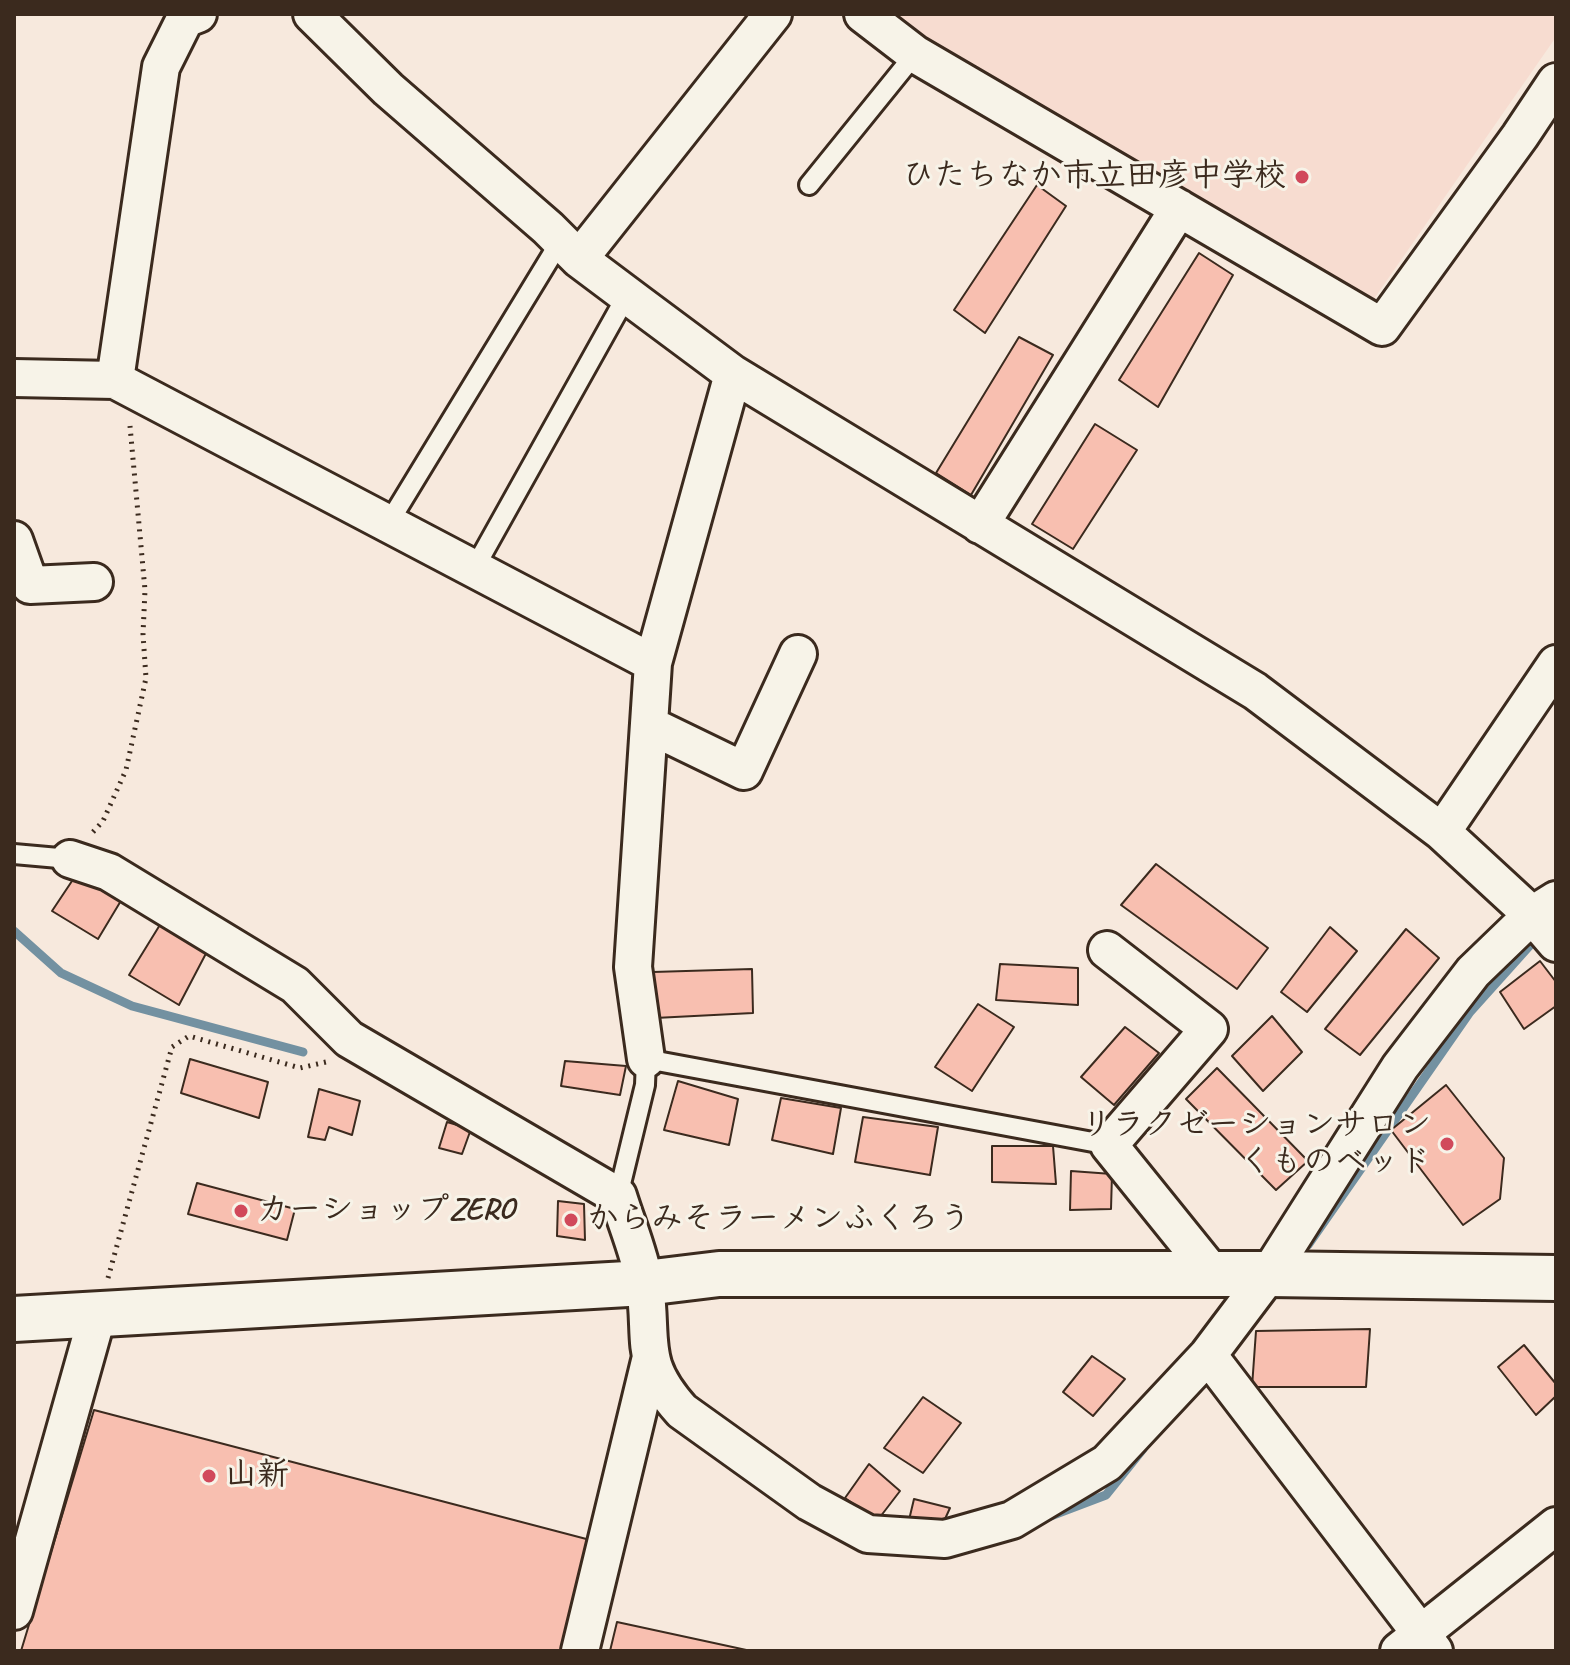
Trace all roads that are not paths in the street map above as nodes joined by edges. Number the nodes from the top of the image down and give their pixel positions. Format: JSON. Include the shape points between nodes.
{"nodes":[{"id":1,"x":198,"y":14,"type":"edge"},
{"id":2,"x":312,"y":14,"type":"edge"},
{"id":3,"x":773,"y":14,"type":"edge"},
{"id":4,"x":863,"y":14,"type":"edge"},
{"id":5,"x":915,"y":54,"type":"junction"},
{"id":6,"x":1556,"y":82,"type":"edge"},
{"id":7,"x":809,"y":185,"type":"dead end"},
{"id":8,"x":1179,"y":208,"type":"junction"},
{"id":9,"x":570,"y":250,"type":"junction"},
{"id":10,"x":627,"y":295,"type":"junction"},
{"id":11,"x":733,"y":374,"type":"junction"},
{"id":12,"x":14,"y":378,"type":"edge"},
{"id":13,"x":120,"y":383,"type":"junction"},
{"id":14,"x":388,"y":524,"type":"junction"},
{"id":15,"x":980,"y":525,"type":"junction"},
{"id":16,"x":14,"y":540,"type":"edge"},
{"id":17,"x":474,"y":569,"type":"junction"},
{"id":18,"x":94,"y":582,"type":"dead end"},
{"id":19,"x":798,"y":654,"type":"dead end"},
{"id":20,"x":653,"y":663,"type":"junction"},
{"id":21,"x":1556,"y":664,"type":"edge"},
{"id":22,"x":649,"y":725,"type":"junction"},
{"id":23,"x":1442,"y":832,"type":"junction"},
{"id":24,"x":14,"y":854,"type":"edge"},
{"id":25,"x":70,"y":859,"type":"joint"},
{"id":26,"x":1544,"y":908,"type":"edge"},
{"id":27,"x":1556,"y":943,"type":"edge"},
{"id":28,"x":1107,"y":950,"type":"dead end"},
{"id":29,"x":646,"y":1059,"type":"junction"},
{"id":30,"x":1109,"y":1145,"type":"junction"},
{"id":31,"x":618,"y":1196,"type":"junction"},
{"id":32,"x":1213,"y":1274,"type":"junction"},
{"id":33,"x":1269,"y":1274,"type":"junction"},
{"id":34,"x":1556,"y":1278,"type":"edge"},
{"id":35,"x":645,"y":1283,"type":"junction"},
{"id":36,"x":98,"y":1313,"type":"junction"},
{"id":37,"x":14,"y":1319,"type":"edge"},
{"id":38,"x":1208,"y":1355,"type":"junction"},
{"id":39,"x":650,"y":1361,"type":"junction"},
{"id":40,"x":1556,"y":1526,"type":"edge"},
{"id":41,"x":14,"y":1611,"type":"edge"},
{"id":42,"x":1418,"y":1645,"type":"edge"},
{"id":43,"x":580,"y":1651,"type":"edge"}],
"edges":[{"from":1,"to":13,"type":"street","via":[[185,19],[161,67]]},
{"from":2,"to":9,"type":"street","via":[[388,89]]},
{"from":3,"to":9,"type":"street"},
{"from":4,"to":5,"type":"street"},
{"from":5,"to":7,"type":"lane"},
{"from":5,"to":8,"type":"street"},
{"from":6,"to":8,"type":"street","via":[[1382,327]]},
{"from":8,"to":15,"type":"street"},
{"from":9,"to":10,"type":"street"},
{"from":9,"to":14,"type":"lane"},
{"from":10,"to":11,"type":"street"},
{"from":10,"to":17,"type":"lane"},
{"from":11,"to":15,"type":"street"},
{"from":11,"to":20,"type":"street"},
{"from":12,"to":13,"type":"street"},
{"from":13,"to":14,"type":"street"},
{"from":14,"to":17,"type":"street"},
{"from":15,"to":23,"type":"street","via":[[1255,691]]},
{"from":16,"to":18,"type":"street","via":[[30,585]]},
{"from":17,"to":20,"type":"street"},
{"from":19,"to":22,"type":"street","via":[[744,771]]},
{"from":20,"to":22,"type":"street"},
{"from":21,"to":23,"type":"street"},
{"from":22,"to":29,"type":"street","via":[[633,967]]},
{"from":23,"to":26,"type":"street"},
{"from":24,"to":25,"type":"lane"},
{"from":25,"to":31,"type":"street","via":[[109,872],[295,985],[349,1039]]},
{"from":26,"to":27,"type":"street"},
{"from":26,"to":33,"type":"street","via":[[1473,972],[1400,1067]]},
{"from":28,"to":30,"type":"street","via":[[1209,1029]]},
{"from":29,"to":30,"type":"lane"},
{"from":29,"to":31,"type":"lane","via":[[645,1085]]},
{"from":30,"to":32,"type":"street"},
{"from":31,"to":35,"type":"street"},
{"from":32,"to":33,"type":"street"},
{"from":32,"to":35,"type":"street","via":[[719,1274]]},
{"from":33,"to":34,"type":"street"},
{"from":33,"to":38,"type":"street"},
{"from":35,"to":36,"type":"street"},
{"from":35,"to":39,"type":"street"},
{"from":36,"to":37,"type":"street"},
{"from":36,"to":41,"type":"street"},
{"from":38,"to":39,"type":"street","via":[[1107,1463],[1012,1520],[945,1539],[868,1534],[809,1502],[682,1411],[665,1392]]},
{"from":38,"to":42,"type":"street"},
{"from":39,"to":43,"type":"street"},
{"from":40,"to":42,"type":"street"}]}
